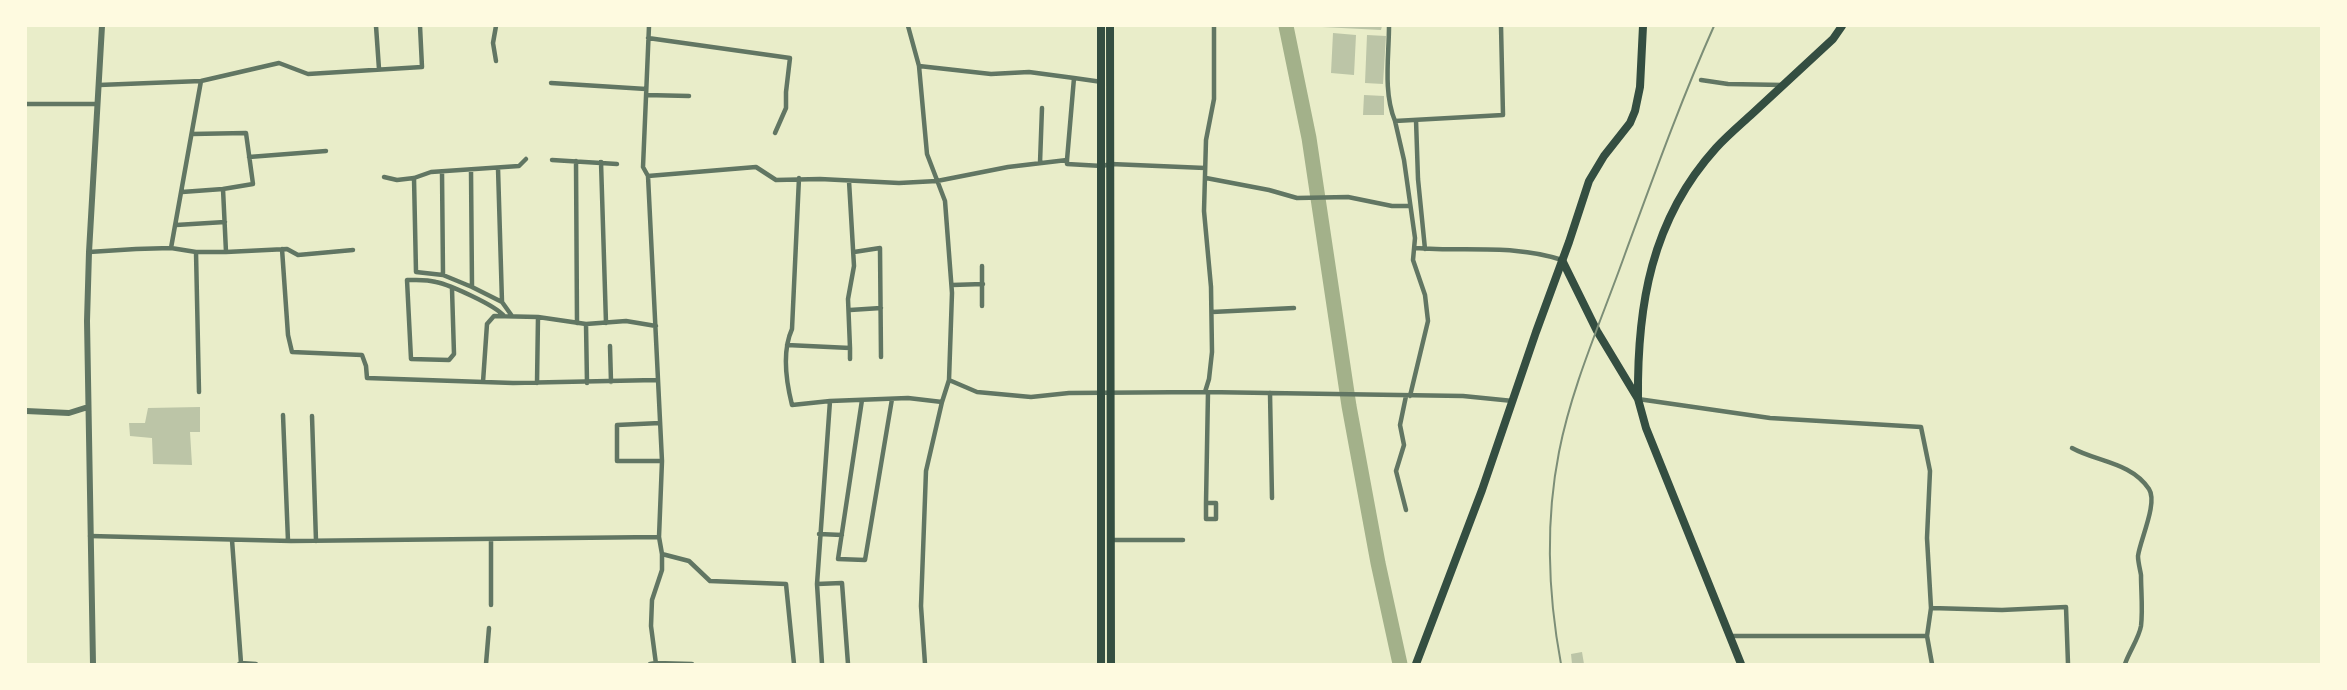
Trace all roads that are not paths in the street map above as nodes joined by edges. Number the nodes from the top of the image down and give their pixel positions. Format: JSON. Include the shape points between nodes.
{"nodes":[{"id":1,"x":102,"y":26,"type":"edge"},
{"id":2,"x":376,"y":26,"type":"edge"},
{"id":3,"x":420,"y":26,"type":"edge"},
{"id":4,"x":496,"y":26,"type":"edge"},
{"id":5,"x":647,"y":26,"type":"edge"},
{"id":6,"x":908,"y":26,"type":"edge"},
{"id":7,"x":1101,"y":26,"type":"edge"},
{"id":8,"x":1110,"y":26,"type":"edge"},
{"id":9,"x":1214,"y":26,"type":"edge"},
{"id":10,"x":1389,"y":26,"type":"edge"},
{"id":11,"x":1501,"y":26,"type":"edge"},
{"id":12,"x":1643,"y":26,"type":"edge"},
{"id":13,"x":1842,"y":26,"type":"edge"},
{"id":14,"x":648,"y":38,"type":"junction"},
{"id":15,"x":496,"y":61,"type":"dead end"},
{"id":16,"x":919,"y":66,"type":"junction"},
{"id":17,"x":379,"y":69,"type":"junction"},
{"id":18,"x":1074,"y":78,"type":"junction"},
{"id":19,"x":1701,"y":80,"type":"dead end"},
{"id":20,"x":201,"y":81,"type":"junction"},
{"id":21,"x":1101,"y":81,"type":"junction"},
{"id":22,"x":551,"y":82,"type":"dead end"},
{"id":23,"x":1110,"y":82,"type":"junction"},
{"id":24,"x":1783,"y":84,"type":"junction"},
{"id":25,"x":99,"y":85,"type":"junction"},
{"id":26,"x":646,"y":89,"type":"junction"},
{"id":27,"x":646,"y":95,"type":"junction"},
{"id":28,"x":689,"y":96,"type":"dead end"},
{"id":29,"x":26,"y":104,"type":"edge"},
{"id":30,"x":97,"y":104,"type":"junction"},
{"id":31,"x":1042,"y":108,"type":"dead end"},
{"id":32,"x":1416,"y":120,"type":"junction"},
{"id":33,"x":1395,"y":121,"type":"junction"},
{"id":34,"x":192,"y":134,"type":"junction"},
{"id":35,"x":775,"y":134,"type":"dead end"},
{"id":36,"x":326,"y":151,"type":"dead end"},
{"id":37,"x":249,"y":157,"type":"junction"},
{"id":38,"x":526,"y":159,"type":"dead end"},
{"id":39,"x":552,"y":160,"type":"dead end"},
{"id":40,"x":1067,"y":160,"type":"junction"},
{"id":41,"x":576,"y":161,"type":"junction"},
{"id":42,"x":601,"y":162,"type":"junction"},
{"id":43,"x":617,"y":164,"type":"dead end"},
{"id":44,"x":1040,"y":164,"type":"junction"},
{"id":45,"x":1111,"y":164,"type":"junction"},
{"id":46,"x":1102,"y":166,"type":"junction"},
{"id":47,"x":498,"y":168,"type":"junction"},
{"id":48,"x":1205,"y":168,"type":"junction"},
{"id":49,"x":471,"y":170,"type":"junction"},
{"id":50,"x":442,"y":172,"type":"junction"},
{"id":51,"x":648,"y":176,"type":"junction"},
{"id":52,"x":384,"y":177,"type":"dead end"},
{"id":53,"x":1206,"y":177,"type":"junction"},
{"id":54,"x":414,"y":178,"type":"junction"},
{"id":55,"x":799,"y":178,"type":"junction"},
{"id":56,"x":849,"y":181,"type":"junction"},
{"id":57,"x":937,"y":181,"type":"junction"},
{"id":58,"x":223,"y":189,"type":"junction"},
{"id":59,"x":182,"y":192,"type":"junction"},
{"id":60,"x":1409,"y":206,"type":"junction"},
{"id":61,"x":225,"y":222,"type":"junction"},
{"id":62,"x":176,"y":225,"type":"junction"},
{"id":63,"x":171,"y":248,"type":"junction"},
{"id":64,"x":1415,"y":248,"type":"junction"},
{"id":65,"x":282,"y":249,"type":"junction"},
{"id":66,"x":1425,"y":249,"type":"junction"},
{"id":67,"x":353,"y":250,"type":"dead end"},
{"id":68,"x":89,"y":252,"type":"junction"},
{"id":69,"x":196,"y":252,"type":"junction"},
{"id":70,"x":226,"y":252,"type":"junction"},
{"id":71,"x":854,"y":252,"type":"junction"},
{"id":72,"x":1562,"y":260,"type":"junction"},
{"id":73,"x":982,"y":266,"type":"dead end"},
{"id":74,"x":443,"y":275,"type":"junction"},
{"id":75,"x":983,"y":284,"type":"junction"},
{"id":76,"x":952,"y":285,"type":"junction"},
{"id":77,"x":472,"y":287,"type":"junction"},
{"id":78,"x":452,"y":289,"type":"junction"},
{"id":79,"x":502,"y":302,"type":"junction"},
{"id":80,"x":982,"y":306,"type":"dead end"},
{"id":81,"x":881,"y":308,"type":"junction"},
{"id":82,"x":1294,"y":308,"type":"dead end"},
{"id":83,"x":850,"y":310,"type":"junction"},
{"id":84,"x":1212,"y":312,"type":"junction"},
{"id":85,"x":504,"y":316,"type":"junction"},
{"id":86,"x":512,"y":316,"type":"junction"},
{"id":87,"x":538,"y":317,"type":"junction"},
{"id":88,"x":577,"y":323,"type":"junction"},
{"id":89,"x":606,"y":323,"type":"junction"},
{"id":90,"x":586,"y":324,"type":"junction"},
{"id":91,"x":656,"y":326,"type":"junction"},
{"id":92,"x":787,"y":345,"type":"junction"},
{"id":93,"x":610,"y":346,"type":"dead end"},
{"id":94,"x":850,"y":348,"type":"junction"},
{"id":95,"x":881,"y":357,"type":"dead end"},
{"id":96,"x":850,"y":359,"type":"dead end"},
{"id":97,"x":656,"y":380,"type":"junction"},
{"id":98,"x":949,"y":380,"type":"junction"},
{"id":99,"x":611,"y":381,"type":"junction"},
{"id":100,"x":483,"y":382,"type":"junction"},
{"id":101,"x":537,"y":383,"type":"junction"},
{"id":102,"x":587,"y":383,"type":"junction"},
{"id":103,"x":199,"y":392,"type":"dead end"},
{"id":104,"x":1106,"y":392,"type":"junction"},
{"id":105,"x":1207,"y":392,"type":"junction"},
{"id":106,"x":1270,"y":393,"type":"junction"},
{"id":107,"x":1408,"y":396,"type":"junction"},
{"id":108,"x":892,"y":399,"type":"junction"},
{"id":109,"x":1638,"y":399,"type":"junction"},
{"id":110,"x":862,"y":400,"type":"junction"},
{"id":111,"x":830,"y":401,"type":"junction"},
{"id":112,"x":1513,"y":401,"type":"junction"},
{"id":113,"x":942,"y":402,"type":"junction"},
{"id":114,"x":88,"y":407,"type":"junction"},
{"id":115,"x":26,"y":411,"type":"edge"},
{"id":116,"x":283,"y":415,"type":"dead end"},
{"id":117,"x":312,"y":416,"type":"dead end"},
{"id":118,"x":660,"y":423,"type":"junction"},
{"id":119,"x":2072,"y":448,"type":"dead end"},
{"id":120,"x":662,"y":461,"type":"junction"},
{"id":121,"x":1272,"y":498,"type":"dead end"},
{"id":122,"x":1206,"y":503,"type":"dead end"},
{"id":123,"x":1406,"y":510,"type":"dead end"},
{"id":124,"x":819,"y":534,"type":"junction"},
{"id":125,"x":842,"y":535,"type":"junction"},
{"id":126,"x":90,"y":536,"type":"junction"},
{"id":127,"x":658,"y":537,"type":"junction"},
{"id":128,"x":491,"y":539,"type":"junction"},
{"id":129,"x":232,"y":540,"type":"junction"},
{"id":130,"x":1106,"y":540,"type":"junction"},
{"id":131,"x":1183,"y":540,"type":"dead end"},
{"id":132,"x":288,"y":541,"type":"junction"},
{"id":133,"x":315,"y":541,"type":"junction"},
{"id":134,"x":662,"y":554,"type":"junction"},
{"id":135,"x":817,"y":584,"type":"junction"},
{"id":136,"x":491,"y":605,"type":"dead end"},
{"id":137,"x":1931,"y":608,"type":"junction"},
{"id":138,"x":489,"y":628,"type":"dead end"},
{"id":139,"x":1730,"y":636,"type":"junction"},
{"id":140,"x":1927,"y":636,"type":"junction"},
{"id":141,"x":93,"y":664,"type":"edge"},
{"id":142,"x":240,"y":664,"type":"edge"},
{"id":143,"x":256,"y":664,"type":"edge"},
{"id":144,"x":486,"y":664,"type":"edge"},
{"id":145,"x":650,"y":664,"type":"edge"},
{"id":146,"x":656,"y":664,"type":"edge"},
{"id":147,"x":692,"y":664,"type":"edge"},
{"id":148,"x":795,"y":664,"type":"edge"},
{"id":149,"x":822,"y":664,"type":"edge"},
{"id":150,"x":848,"y":664,"type":"edge"},
{"id":151,"x":925,"y":664,"type":"edge"},
{"id":152,"x":1101,"y":664,"type":"edge"},
{"id":153,"x":1111,"y":664,"type":"edge"},
{"id":154,"x":1416,"y":664,"type":"edge"},
{"id":155,"x":1741,"y":664,"type":"edge"},
{"id":156,"x":1932,"y":664,"type":"edge"},
{"id":157,"x":2068,"y":664,"type":"edge"},
{"id":158,"x":2125,"y":664,"type":"edge"}],
"edges":[{"from":1,"to":25,"type":"street"},
{"from":2,"to":17,"type":"street"},
{"from":3,"to":17,"type":"street","via":[[422,67]]},
{"from":4,"to":15,"type":"street"},
{"from":5,"to":14,"type":"street"},
{"from":6,"to":16,"type":"street"},
{"from":7,"to":21,"type":"main road"},
{"from":8,"to":23,"type":"main road"},
{"from":9,"to":48,"type":"street","via":[[1214,99]]},
{"from":10,"to":33,"type":"street","via":[[1388,81]]},
{"from":11,"to":32,"type":"street","via":[[1503,115]]},
{"from":12,"to":72,"type":"main road","via":[[1635,111],[1592,175]]},
{"from":13,"to":24,"type":"main road"},
{"from":14,"to":26,"type":"street"},
{"from":14,"to":35,"type":"street","via":[[790,58],[786,108]]},
{"from":16,"to":18,"type":"street"},
{"from":16,"to":57,"type":"street","via":[[927,154]]},
{"from":17,"to":20,"type":"street","via":[[308,74],[279,63]]},
{"from":18,"to":21,"type":"street"},
{"from":18,"to":40,"type":"street"},
{"from":19,"to":24,"type":"street"},
{"from":20,"to":25,"type":"street"},
{"from":20,"to":34,"type":"street"},
{"from":21,"to":23,"type":"street"},
{"from":21,"to":46,"type":"main road"},
{"from":22,"to":26,"type":"street"},
{"from":23,"to":45,"type":"main road"},
{"from":24,"to":109,"type":"main road","via":[[1716,148],[1687,186],[1668,221],[1650,269],[1641,313]]},
{"from":25,"to":30,"type":"street"},
{"from":26,"to":27,"type":"street"},
{"from":27,"to":28,"type":"street"},
{"from":27,"to":51,"type":"street","via":[[643,167]]},
{"from":29,"to":30,"type":"street"},
{"from":30,"to":68,"type":"street"},
{"from":31,"to":44,"type":"street"},
{"from":32,"to":33,"type":"street"},
{"from":32,"to":66,"type":"street"},
{"from":33,"to":60,"type":"street"},
{"from":34,"to":37,"type":"street","via":[[246,133]]},
{"from":34,"to":59,"type":"street"},
{"from":36,"to":37,"type":"street"},
{"from":37,"to":58,"type":"street","via":[[253,184]]},
{"from":38,"to":47,"type":"street","via":[[519,166]]},
{"from":39,"to":41,"type":"street"},
{"from":40,"to":44,"type":"street"},
{"from":40,"to":46,"type":"street","via":[[1067,164]]},
{"from":41,"to":42,"type":"street"},
{"from":41,"to":88,"type":"street"},
{"from":42,"to":43,"type":"street"},
{"from":42,"to":89,"type":"street"},
{"from":44,"to":57,"type":"street"},
{"from":45,"to":46,"type":"street"},
{"from":45,"to":48,"type":"street"},
{"from":45,"to":104,"type":"main road"},
{"from":46,"to":104,"type":"main road"},
{"from":47,"to":49,"type":"street"},
{"from":47,"to":79,"type":"street"},
{"from":48,"to":53,"type":"street"},
{"from":49,"to":50,"type":"street"},
{"from":49,"to":77,"type":"street"},
{"from":50,"to":54,"type":"street"},
{"from":50,"to":74,"type":"street"},
{"from":51,"to":55,"type":"street","via":[[756,167],[776,180]]},
{"from":51,"to":91,"type":"street"},
{"from":52,"to":54,"type":"street"},
{"from":53,"to":60,"type":"street","via":[[1308,199],[1348,197]]},
{"from":53,"to":84,"type":"street","via":[[1204,212]]},
{"from":54,"to":74,"type":"street","via":[[416,272]]},
{"from":55,"to":56,"type":"street"},
{"from":55,"to":92,"type":"street","via":[[792,329]]},
{"from":56,"to":57,"type":"street"},
{"from":56,"to":71,"type":"street"},
{"from":57,"to":76,"type":"street","via":[[945,201]]},
{"from":58,"to":59,"type":"street"},
{"from":58,"to":61,"type":"street"},
{"from":59,"to":62,"type":"street"},
{"from":60,"to":64,"type":"street"},
{"from":61,"to":62,"type":"street"},
{"from":61,"to":70,"type":"street"},
{"from":62,"to":63,"type":"street"},
{"from":63,"to":68,"type":"street"},
{"from":63,"to":69,"type":"street"},
{"from":64,"to":66,"type":"street"},
{"from":64,"to":107,"type":"street","via":[[1413,260],[1425,295],[1428,321]]},
{"from":65,"to":67,"type":"street","via":[[298,255]]},
{"from":65,"to":70,"type":"street"},
{"from":65,"to":100,"type":"street","via":[[292,352],[362,355],[367,378]]},
{"from":66,"to":72,"type":"street","via":[[1509,250]]},
{"from":68,"to":114,"type":"street"},
{"from":69,"to":70,"type":"street"},
{"from":69,"to":103,"type":"street"},
{"from":71,"to":81,"type":"street","via":[[880,249]]},
{"from":71,"to":83,"type":"street"},
{"from":72,"to":109,"type":"main road","via":[[1597,331]]},
{"from":72,"to":112,"type":"main road"},
{"from":73,"to":75,"type":"street"},
{"from":74,"to":77,"type":"street"},
{"from":75,"to":76,"type":"street"},
{"from":75,"to":80,"type":"street"},
{"from":76,"to":98,"type":"street"},
{"from":77,"to":79,"type":"street"},
{"from":78,"to":78,"type":"street","via":[[437,282],[407,280],[411,359],[449,360],[454,354]]},
{"from":78,"to":85,"type":"street","via":[[499,309]]},
{"from":79,"to":86,"type":"street"},
{"from":81,"to":83,"type":"street"},
{"from":81,"to":95,"type":"street"},
{"from":82,"to":84,"type":"street"},
{"from":83,"to":94,"type":"street"},
{"from":84,"to":105,"type":"street"},
{"from":85,"to":86,"type":"street"},
{"from":85,"to":100,"type":"street","via":[[494,316],[487,324]]},
{"from":86,"to":87,"type":"street"},
{"from":87,"to":88,"type":"street"},
{"from":87,"to":101,"type":"street"},
{"from":88,"to":90,"type":"street"},
{"from":89,"to":90,"type":"street"},
{"from":89,"to":91,"type":"street","via":[[626,321]]},
{"from":90,"to":102,"type":"street"},
{"from":91,"to":97,"type":"street"},
{"from":92,"to":94,"type":"street"},
{"from":92,"to":111,"type":"street","via":[[792,405]]},
{"from":93,"to":99,"type":"street"},
{"from":94,"to":96,"type":"street"},
{"from":97,"to":99,"type":"street"},
{"from":97,"to":118,"type":"street"},
{"from":98,"to":104,"type":"street","via":[[977,392],[1002,395]]},
{"from":98,"to":113,"type":"street"},
{"from":99,"to":102,"type":"street"},
{"from":100,"to":101,"type":"street"},
{"from":101,"to":102,"type":"street"},
{"from":104,"to":105,"type":"street"},
{"from":104,"to":130,"type":"main road"},
{"from":105,"to":106,"type":"street"},
{"from":105,"to":122,"type":"street"},
{"from":106,"to":107,"type":"street"},
{"from":106,"to":121,"type":"street"},
{"from":107,"to":112,"type":"street"},
{"from":107,"to":123,"type":"street","via":[[1400,425],[1404,445],[1396,471]]},
{"from":108,"to":110,"type":"street"},
{"from":108,"to":113,"type":"street"},
{"from":108,"to":125,"type":"street","via":[[865,560],[838,559]]},
{"from":109,"to":137,"type":"street","via":[[1770,418],[1921,428],[1930,471],[1927,538]]},
{"from":109,"to":139,"type":"main road","via":[[1646,428]]},
{"from":110,"to":111,"type":"street"},
{"from":110,"to":125,"type":"street"},
{"from":111,"to":124,"type":"street"},
{"from":112,"to":154,"type":"main road"},
{"from":113,"to":151,"type":"street","via":[[926,471],[921,606]]},
{"from":114,"to":115,"type":"street","via":[[69,413]]},
{"from":114,"to":126,"type":"street"},
{"from":116,"to":132,"type":"street"},
{"from":117,"to":133,"type":"street"},
{"from":118,"to":120,"type":"street"},
{"from":118,"to":120,"type":"street","via":[[617,424],[617,461]]},
{"from":119,"to":158,"type":"street","via":[[2125,468],[2150,490],[2148,521],[2138,558],[2141,628]]},
{"from":120,"to":127,"type":"street"},
{"from":124,"to":125,"type":"street"},
{"from":124,"to":135,"type":"street"},
{"from":126,"to":129,"type":"street"},
{"from":126,"to":141,"type":"street"},
{"from":127,"to":128,"type":"street"},
{"from":127,"to":134,"type":"street"},
{"from":128,"to":133,"type":"street"},
{"from":128,"to":136,"type":"street"},
{"from":129,"to":132,"type":"street"},
{"from":129,"to":142,"type":"street"},
{"from":130,"to":131,"type":"street"},
{"from":130,"to":152,"type":"main road"},
{"from":130,"to":153,"type":"main road"},
{"from":132,"to":133,"type":"street"},
{"from":134,"to":146,"type":"street","via":[[662,570],[652,600]]},
{"from":134,"to":148,"type":"street","via":[[689,561],[710,581],[786,584]]},
{"from":135,"to":149,"type":"street"},
{"from":135,"to":150,"type":"street","via":[[843,583]]},
{"from":137,"to":140,"type":"street"},
{"from":137,"to":157,"type":"street","via":[[2066,607]]},
{"from":138,"to":144,"type":"street"},
{"from":139,"to":140,"type":"street"},
{"from":139,"to":155,"type":"main road"},
{"from":140,"to":156,"type":"street"},
{"from":142,"to":143,"type":"street"},
{"from":145,"to":146,"type":"street"},
{"from":146,"to":147,"type":"street"}]}
